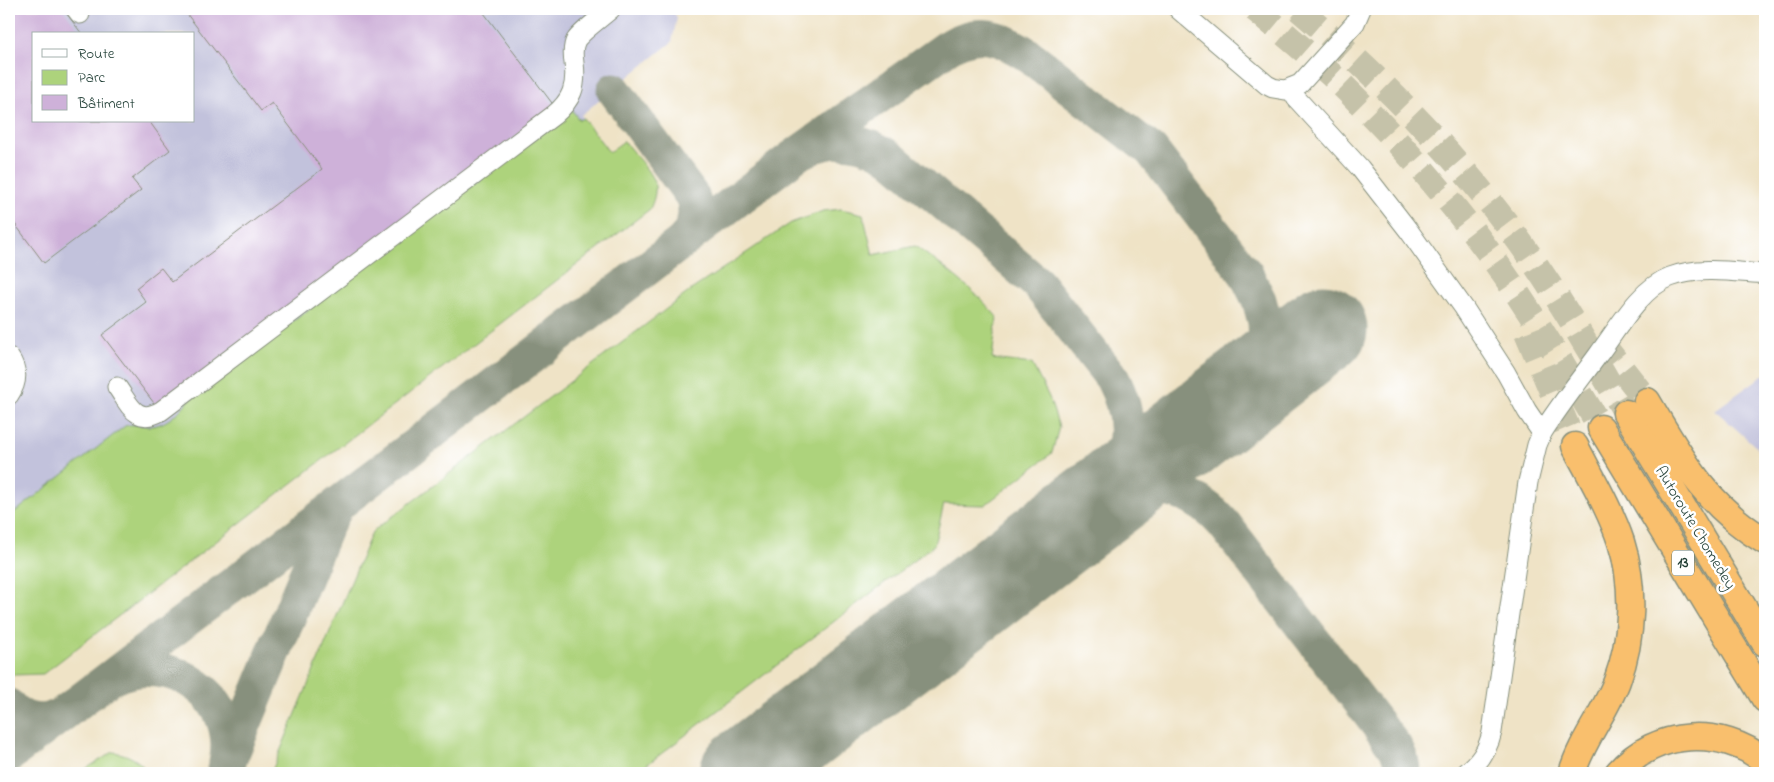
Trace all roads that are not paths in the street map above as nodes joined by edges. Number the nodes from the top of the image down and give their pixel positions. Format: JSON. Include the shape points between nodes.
{"nodes":[{"id":1,"x":611,"y":9,"type":"edge"},
{"id":2,"x":1178,"y":9,"type":"edge"},
{"id":3,"x":1361,"y":9,"type":"edge"},
{"id":4,"x":1291,"y":89,"type":"junction"},
{"id":5,"x":1765,"y":274,"type":"edge"},
{"id":6,"x":9,"y":357,"type":"edge"},
{"id":7,"x":117,"y":387,"type":"dead end"},
{"id":8,"x":9,"y":396,"type":"edge"},
{"id":9,"x":1601,"y":428,"type":"tunnel mouth"},
{"id":10,"x":1542,"y":433,"type":"junction"},
{"id":11,"x":1575,"y":446,"type":"tunnel mouth"},
{"id":12,"x":1765,"y":541,"type":"edge"},
{"id":13,"x":1765,"y":642,"type":"edge"},
{"id":14,"x":1765,"y":698,"type":"edge"},
{"id":15,"x":1765,"y":760,"type":"edge"},
{"id":16,"x":1466,"y":773,"type":"edge"},
{"id":17,"x":1572,"y":773,"type":"edge"},
{"id":18,"x":1618,"y":773,"type":"edge"}],
"edges":[{"from":1,"to":7,"type":"lane","via":[[576,40],[573,47],[573,89],[564,106],[554,115],[153,416],[136,413]]},
{"from":2,"to":4,"type":"lane","via":[[1267,85],[1280,90]]},
{"from":3,"to":4,"type":"lane","via":[[1348,32],[1300,84]]},
{"from":4,"to":10,"type":"lane","via":[[1360,168],[1409,231],[1464,308]]},
{"from":5,"to":10,"type":"lane","via":[[1690,272],[1669,277],[1653,287],[1632,310]]},
{"from":6,"to":8,"type":"lane","via":[[16,375]]},
{"from":9,"to":14,"type":"highway","name":"Autoroute Chomedey","number":"13"},
{"from":10,"to":16,"type":"lane","via":[[1528,482],[1492,732],[1481,760]]},
{"from":11,"to":17,"type":"highway","via":[[1620,541],[1627,572],[1630,611],[1625,653],[1617,680]]},
{"from":12,"to":13,"type":"highway","name":"Autoroute Chomedey","number":"13","via":[[1729,516],[1636,407]]},
{"from":15,"to":18,"type":"highway","via":[[1724,740],[1688,737],[1648,750]]}]}
